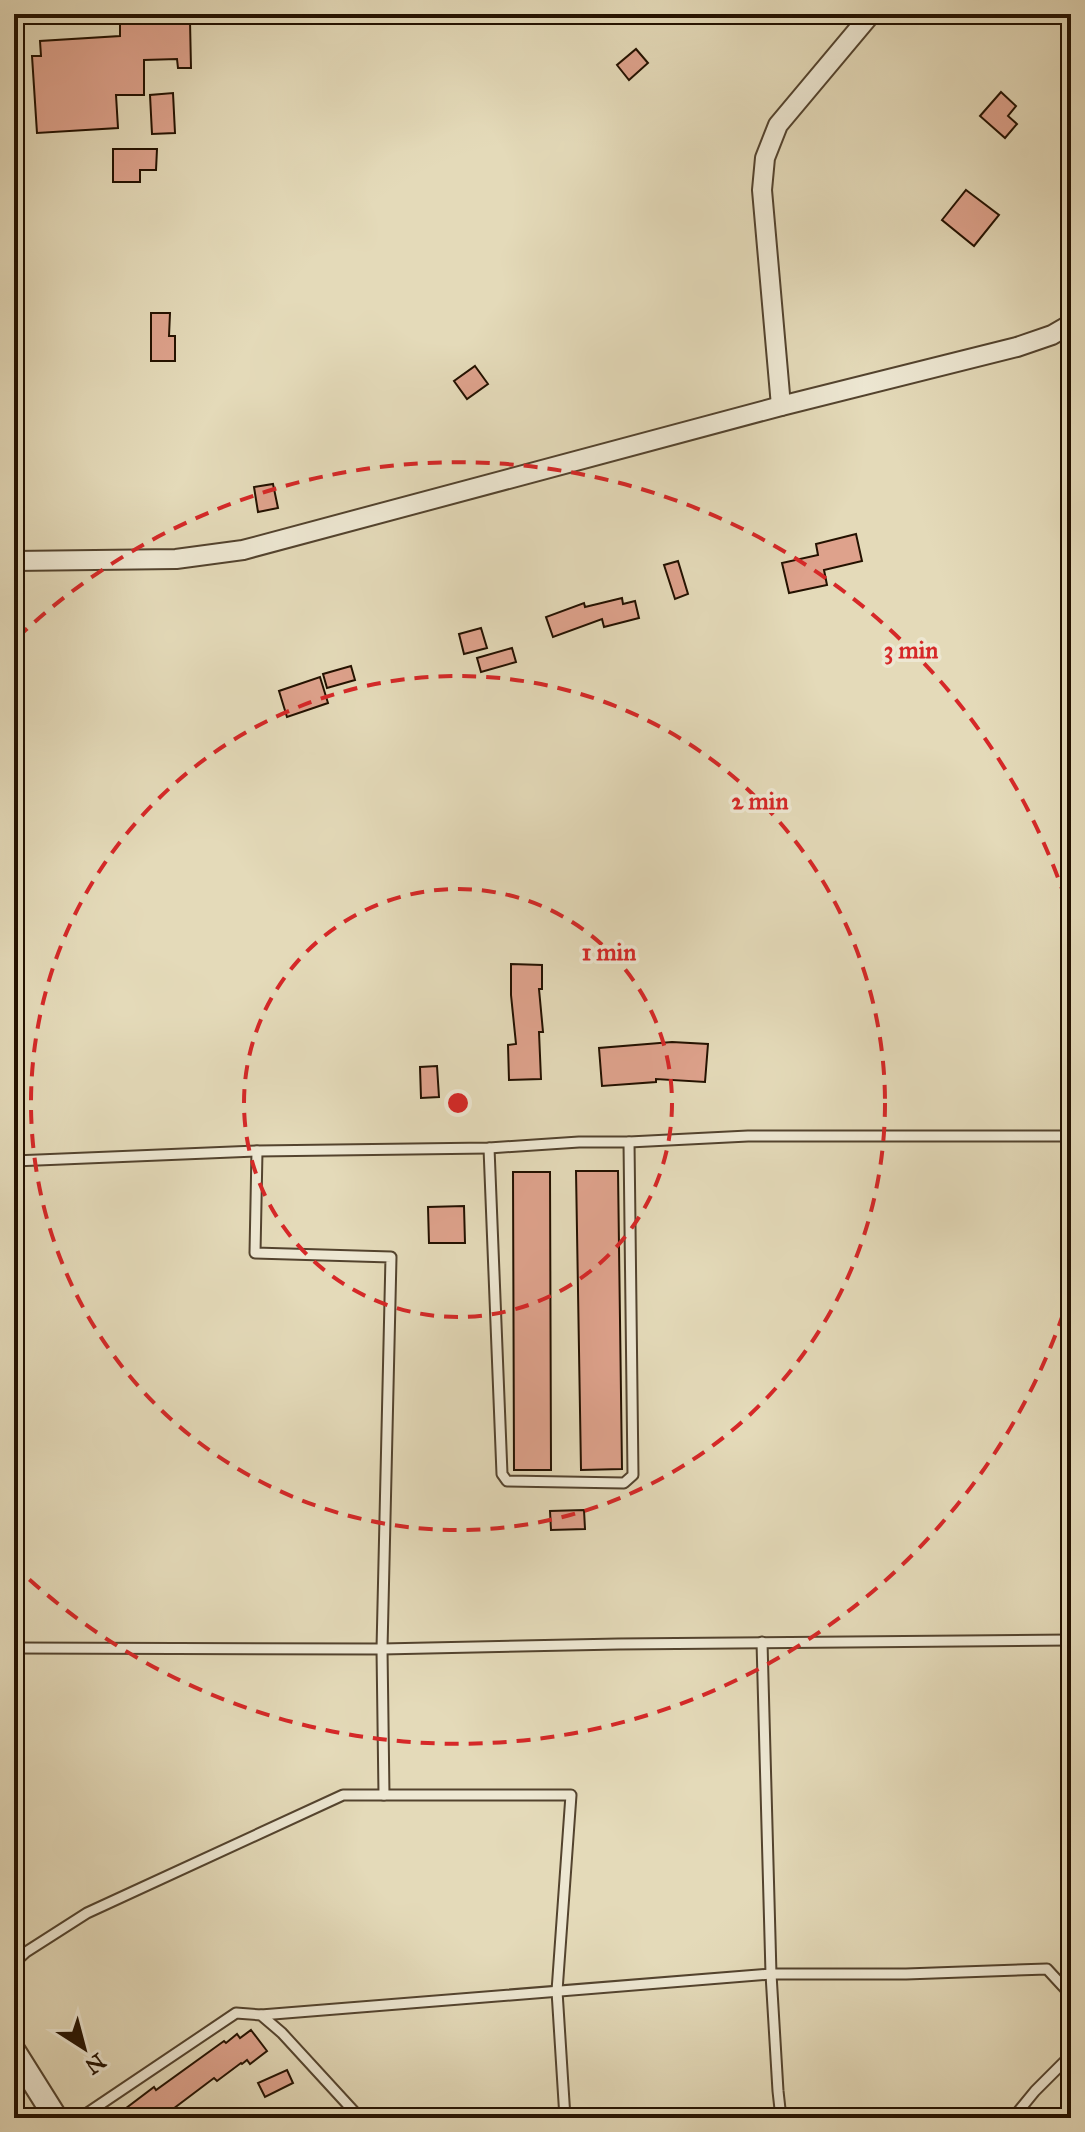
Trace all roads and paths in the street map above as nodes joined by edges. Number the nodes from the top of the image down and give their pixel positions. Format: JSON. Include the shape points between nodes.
{"nodes":[{"id":1,"x":871,"y":14,"type":"edge"},
{"id":2,"x":1071,"y":324,"type":"edge"},
{"id":3,"x":781,"y":406,"type":"junction"},
{"id":4,"x":14,"y":561,"type":"edge"},
{"id":5,"x":1071,"y":1136,"type":"edge"},
{"id":6,"x":629,"y":1142,"type":"junction"},
{"id":7,"x":489,"y":1148,"type":"junction"},
{"id":8,"x":257,"y":1151,"type":"junction"},
{"id":9,"x":14,"y":1161,"type":"edge"},
{"id":10,"x":1071,"y":1640,"type":"edge"},
{"id":11,"x":762,"y":1642,"type":"junction"},
{"id":12,"x":14,"y":1648,"type":"edge"},
{"id":13,"x":382,"y":1649,"type":"junction"},
{"id":14,"x":384,"y":1795,"type":"junction"},
{"id":15,"x":14,"y":1963,"type":"edge"},
{"id":16,"x":771,"y":1974,"type":"junction"},
{"id":17,"x":557,"y":1991,"type":"junction"},
{"id":18,"x":1071,"y":1995,"type":"edge"},
{"id":19,"x":261,"y":2015,"type":"junction"},
{"id":20,"x":14,"y":2051,"type":"edge"},
{"id":21,"x":1071,"y":2055,"type":"edge"},
{"id":22,"x":56,"y":2118,"type":"edge"},
{"id":23,"x":80,"y":2118,"type":"edge"},
{"id":24,"x":360,"y":2118,"type":"edge"},
{"id":25,"x":565,"y":2118,"type":"edge"},
{"id":26,"x":781,"y":2118,"type":"edge"},
{"id":27,"x":1013,"y":2118,"type":"edge"}],
"edges":[{"from":1,"to":3,"type":"street","via":[[778,125],[765,158],[762,190]]},
{"from":2,"to":3,"type":"street","via":[[1017,347]]},
{"from":3,"to":4,"type":"street","via":[[243,550],[176,559]]},
{"from":5,"to":6,"type":"lane","via":[[748,1136]]},
{"from":6,"to":7,"type":"lane"},
{"from":6,"to":7,"type":"lane","via":[[633,1475],[624,1483],[507,1481],[502,1474]]},
{"from":7,"to":8,"type":"lane"},
{"from":8,"to":9,"type":"lane"},
{"from":8,"to":13,"type":"lane","via":[[255,1253],[391,1257]]},
{"from":10,"to":11,"type":"lane"},
{"from":11,"to":13,"type":"lane"},
{"from":11,"to":16,"type":"lane"},
{"from":12,"to":13,"type":"lane"},
{"from":13,"to":14,"type":"lane"},
{"from":14,"to":15,"type":"lane","via":[[343,1795],[87,1913]]},
{"from":14,"to":17,"type":"lane","via":[[571,1795]]},
{"from":16,"to":17,"type":"lane"},
{"from":16,"to":18,"type":"lane","via":[[1047,1969]]},
{"from":16,"to":26,"type":"lane"},
{"from":17,"to":19,"type":"lane"},
{"from":17,"to":25,"type":"lane"},
{"from":19,"to":23,"type":"lane","via":[[236,2013]]},
{"from":19,"to":24,"type":"lane"},
{"from":20,"to":22,"type":"street"},
{"from":21,"to":27,"type":"lane"}]}
